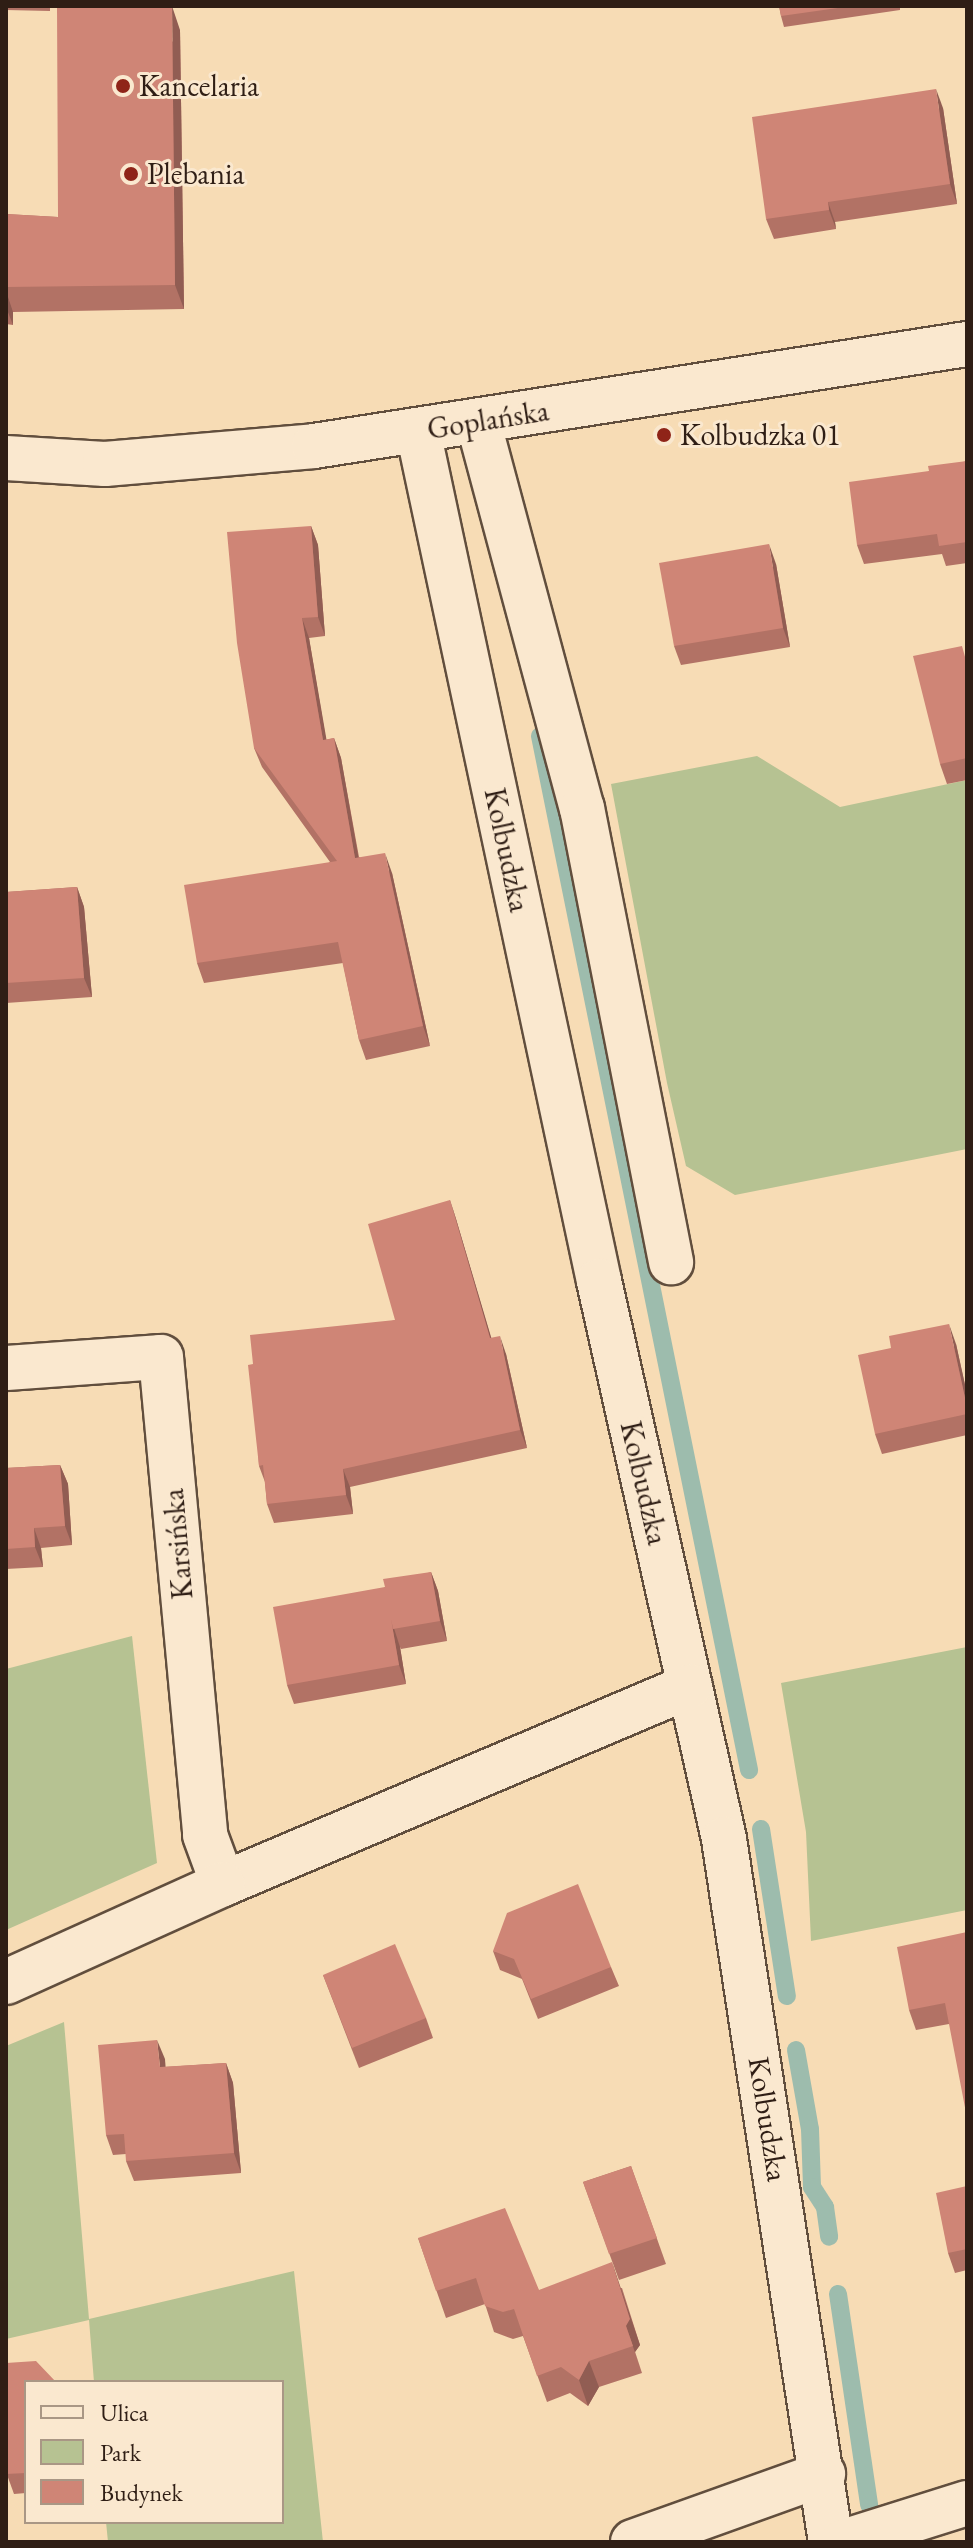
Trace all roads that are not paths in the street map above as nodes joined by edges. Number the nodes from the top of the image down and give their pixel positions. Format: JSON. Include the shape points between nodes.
{"nodes":[{"id":1,"x":967,"y":344,"type":"edge"},
{"id":2,"x":478,"y":421,"type":"junction"},
{"id":3,"x":418,"y":431,"type":"junction"},
{"id":4,"x":6,"y":458,"type":"edge"},
{"id":5,"x":671,"y":1262,"type":"dead end"},
{"id":6,"x":6,"y":1368,"type":"edge"},
{"id":7,"x":690,"y":1686,"type":"junction"},
{"id":8,"x":223,"y":1884,"type":"junction"},
{"id":9,"x":6,"y":1982,"type":"edge"},
{"id":10,"x":823,"y":2474,"type":"junction"},
{"id":11,"x":967,"y":2503,"type":"edge"},
{"id":12,"x":633,"y":2542,"type":"edge"},
{"id":13,"x":831,"y":2542,"type":"edge"},
{"id":14,"x":843,"y":2542,"type":"edge"}],
"edges":[{"from":1,"to":2,"type":"street","name":"Goplańska"},
{"from":2,"to":3,"type":"street","name":"Goplańska"},
{"from":2,"to":5,"type":"street","via":[[582,808]]},
{"from":3,"to":4,"type":"street","name":"Goplańska","via":[[314,446],[105,464]]},
{"from":3,"to":7,"type":"street","name":"Kolbudzka"},
{"from":6,"to":8,"type":"street","name":"Karsińska","via":[[161,1357],[205,1835]]},
{"from":7,"to":8,"type":"street"},
{"from":7,"to":10,"type":"street","name":"Kolbudzka","via":[[724,1839]]},
{"from":8,"to":9,"type":"street"},
{"from":10,"to":12,"type":"street"},
{"from":10,"to":13,"type":"street","name":"Kolbudzka"},
{"from":11,"to":14,"type":"street"}]}
